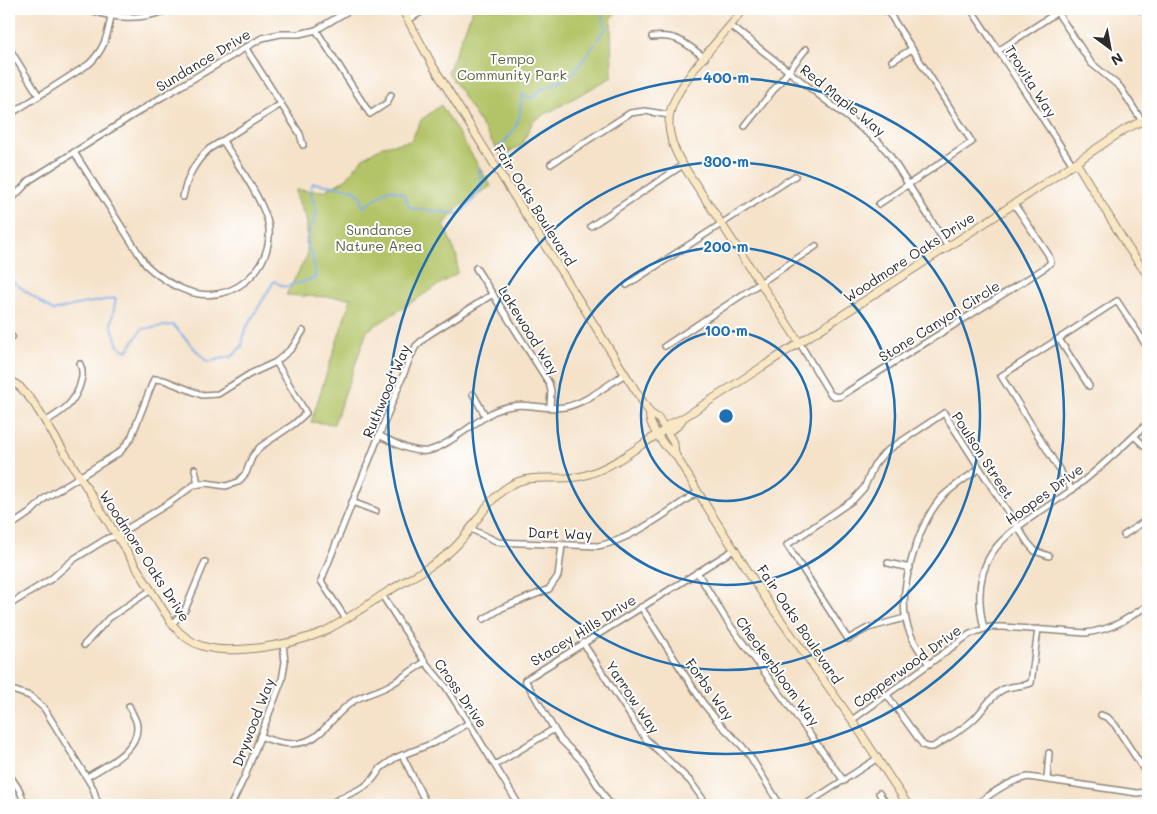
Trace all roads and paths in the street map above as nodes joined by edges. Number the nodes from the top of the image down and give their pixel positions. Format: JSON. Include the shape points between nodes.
{"nodes":[{"id":1,"x":88,"y":9,"type":"edge"},
{"id":2,"x":170,"y":9,"type":"edge"},
{"id":3,"x":348,"y":9,"type":"edge"},
{"id":4,"x":402,"y":9,"type":"edge"},
{"id":5,"x":426,"y":9,"type":"edge"},
{"id":6,"x":744,"y":9,"type":"edge"},
{"id":7,"x":884,"y":9,"type":"edge"},
{"id":8,"x":971,"y":9,"type":"edge"},
{"id":9,"x":1060,"y":10,"type":"edge"},
{"id":10,"x":111,"y":16,"type":"junction"},
{"id":11,"x":408,"y":20,"type":"junction"},
{"id":12,"x":731,"y":26,"type":"junction"},
{"id":13,"x":316,"y":30,"type":"junction"},
{"id":14,"x":652,"y":37,"type":"dead end"},
{"id":15,"x":246,"y":47,"type":"junction"},
{"id":16,"x":9,"y":48,"type":"edge"},
{"id":17,"x":806,"y":49,"type":"dead end"},
{"id":18,"x":912,"y":49,"type":"junction"},
{"id":19,"x":998,"y":51,"type":"junction"},
{"id":20,"x":704,"y":58,"type":"junction"},
{"id":21,"x":892,"y":61,"type":"dead end"},
{"id":22,"x":789,"y":71,"type":"junction"},
{"id":23,"x":391,"y":95,"type":"dead end"},
{"id":24,"x":39,"y":96,"type":"junction"},
{"id":25,"x":281,"y":104,"type":"junction"},
{"id":26,"x":9,"y":115,"type":"edge"},
{"id":27,"x":669,"y":115,"type":"junction"},
{"id":28,"x":1145,"y":120,"type":"edge"},
{"id":29,"x":746,"y":126,"type":"dead end"},
{"id":30,"x":223,"y":141,"type":"junction"},
{"id":31,"x":304,"y":144,"type":"dead end"},
{"id":32,"x":74,"y":152,"type":"junction"},
{"id":33,"x":1074,"y":163,"type":"junction"},
{"id":34,"x":551,"y":164,"type":"dead end"},
{"id":35,"x":683,"y":165,"type":"junction"},
{"id":36,"x":795,"y":176,"type":"dead end"},
{"id":37,"x":908,"y":185,"type":"junction"},
{"id":38,"x":183,"y":197,"type":"dead end"},
{"id":39,"x":9,"y":202,"type":"edge"},
{"id":40,"x":879,"y":204,"type":"dead end"},
{"id":41,"x":1014,"y":204,"type":"junction"},
{"id":42,"x":721,"y":225,"type":"junction"},
{"id":43,"x":590,"y":226,"type":"dead end"},
{"id":44,"x":816,"y":246,"type":"dead end"},
{"id":45,"x":948,"y":247,"type":"junction"},
{"id":46,"x":476,"y":268,"type":"dead end"},
{"id":47,"x":1148,"y":276,"type":"edge"},
{"id":48,"x":759,"y":284,"type":"junction"},
{"id":49,"x":627,"y":285,"type":"dead end"},
{"id":50,"x":492,"y":294,"type":"junction"},
{"id":51,"x":303,"y":331,"type":"dead end"},
{"id":52,"x":1059,"y":339,"type":"junction"},
{"id":53,"x":799,"y":342,"type":"junction"},
{"id":54,"x":665,"y":346,"type":"dead end"},
{"id":55,"x":1148,"y":348,"type":"edge"},
{"id":56,"x":276,"y":362,"type":"junction"},
{"id":57,"x":80,"y":364,"type":"dead end"},
{"id":58,"x":625,"y":374,"type":"junction"},
{"id":59,"x":9,"y":378,"type":"edge"},
{"id":60,"x":1089,"y":386,"type":"dead end"},
{"id":61,"x":473,"y":394,"type":"dead end"},
{"id":62,"x":550,"y":408,"type":"junction"},
{"id":63,"x":650,"y":413,"type":"junction"},
{"id":64,"x":486,"y":417,"type":"junction"},
{"id":65,"x":45,"y":422,"type":"junction"},
{"id":66,"x":1148,"y":423,"type":"edge"},
{"id":67,"x":666,"y":430,"type":"junction"},
{"id":68,"x":658,"y":434,"type":"junction"},
{"id":69,"x":380,"y":436,"type":"junction"},
{"id":70,"x":1134,"y":436,"type":"junction"},
{"id":71,"x":1148,"y":449,"type":"edge"},
{"id":72,"x":676,"y":454,"type":"junction"},
{"id":73,"x":195,"y":469,"type":"dead end"},
{"id":74,"x":979,"y":469,"type":"junction"},
{"id":75,"x":80,"y":477,"type":"junction"},
{"id":76,"x":198,"y":484,"type":"junction"},
{"id":77,"x":1072,"y":490,"type":"junction"},
{"id":78,"x":698,"y":492,"type":"junction"},
{"id":79,"x":352,"y":502,"type":"junction"},
{"id":80,"x":376,"y":511,"type":"dead end"},
{"id":81,"x":1148,"y":519,"type":"edge"},
{"id":82,"x":12,"y":525,"type":"dead end"},
{"id":83,"x":1017,"y":527,"type":"junction"},
{"id":84,"x":471,"y":529,"type":"junction"},
{"id":85,"x":1124,"y":535,"type":"dead end"},
{"id":86,"x":117,"y":536,"type":"junction"},
{"id":87,"x":562,"y":545,"type":"junction"},
{"id":88,"x":735,"y":549,"type":"junction"},
{"id":89,"x":1049,"y":556,"type":"dead end"},
{"id":90,"x":205,"y":562,"type":"dead end"},
{"id":91,"x":888,"y":563,"type":"dead end"},
{"id":92,"x":910,"y":568,"type":"junction"},
{"id":93,"x":697,"y":572,"type":"junction"},
{"id":94,"x":151,"y":590,"type":"junction"},
{"id":95,"x":382,"y":595,"type":"junction"},
{"id":96,"x":9,"y":605,"type":"edge"},
{"id":97,"x":1148,"y":605,"type":"edge"},
{"id":98,"x":641,"y":607,"type":"junction"},
{"id":99,"x":905,"y":618,"type":"junction"},
{"id":100,"x":346,"y":619,"type":"junction"},
{"id":101,"x":484,"y":619,"type":"dead end"},
{"id":102,"x":172,"y":624,"type":"junction"},
{"id":103,"x":984,"y":629,"type":"junction"},
{"id":104,"x":1038,"y":629,"type":"junction"},
{"id":105,"x":583,"y":643,"type":"junction"},
{"id":106,"x":283,"y":644,"type":"junction"},
{"id":107,"x":84,"y":645,"type":"dead end"},
{"id":108,"x":425,"y":662,"type":"junction"},
{"id":109,"x":929,"y":664,"type":"junction"},
{"id":110,"x":9,"y":689,"type":"edge"},
{"id":111,"x":887,"y":695,"type":"junction"},
{"id":112,"x":129,"y":706,"type":"dead end"},
{"id":113,"x":1101,"y":714,"type":"dead end"},
{"id":114,"x":852,"y":720,"type":"junction"},
{"id":115,"x":469,"y":723,"type":"junction"},
{"id":116,"x":554,"y":729,"type":"junction"},
{"id":117,"x":260,"y":736,"type":"junction"},
{"id":118,"x":1049,"y":753,"type":"dead end"},
{"id":119,"x":402,"y":755,"type":"junction"},
{"id":120,"x":878,"y":758,"type":"junction"},
{"id":121,"x":495,"y":765,"type":"junction"},
{"id":122,"x":9,"y":774,"type":"edge"},
{"id":123,"x":1148,"y":776,"type":"edge"},
{"id":124,"x":87,"y":777,"type":"junction"},
{"id":125,"x":1047,"y":779,"type":"junction"},
{"id":126,"x":844,"y":781,"type":"junction"},
{"id":127,"x":1148,"y":792,"type":"edge"},
{"id":128,"x":879,"y":793,"type":"dead end"},
{"id":129,"x":985,"y":803,"type":"edge"},
{"id":130,"x":26,"y":805,"type":"edge"},
{"id":131,"x":98,"y":805,"type":"edge"},
{"id":132,"x":231,"y":805,"type":"edge"},
{"id":133,"x":338,"y":805,"type":"edge"},
{"id":134,"x":427,"y":805,"type":"edge"},
{"id":135,"x":519,"y":805,"type":"edge"},
{"id":136,"x":610,"y":805,"type":"edge"},
{"id":137,"x":706,"y":805,"type":"edge"},
{"id":138,"x":780,"y":805,"type":"edge"},
{"id":139,"x":805,"y":805,"type":"edge"},
{"id":140,"x":887,"y":805,"type":"edge"},
{"id":141,"x":908,"y":805,"type":"edge"},
{"id":142,"x":975,"y":805,"type":"edge"}],
"edges":[{"from":1,"to":10,"type":"street"},
{"from":2,"to":10,"type":"street","via":[[144,16]]},
{"from":3,"to":13,"type":"street","name":"Sundance Drive"},
{"from":4,"to":11,"type":"street","name":"Fair Oaks Boulevard"},
{"from":5,"to":11,"type":"street"},
{"from":6,"to":12,"type":"street"},
{"from":7,"to":18,"type":"street"},
{"from":8,"to":19,"type":"street","name":"Trovita Way"},
{"from":9,"to":19,"type":"street"},
{"from":9,"to":28,"type":"street","via":[[1088,59],[1120,87]]},
{"from":10,"to":24,"type":"street","via":[[106,42],[96,57]]},
{"from":11,"to":58,"type":"street","name":"Fair Oaks Boulevard","via":[[433,66]]},
{"from":12,"to":20,"type":"street"},
{"from":12,"to":22,"type":"street","name":"Red Maple Way"},
{"from":13,"to":15,"type":"street","name":"Sundance Drive","via":[[271,35]]},
{"from":13,"to":23,"type":"street","via":[[370,114],[384,106]]},
{"from":14,"to":20,"type":"street","via":[[678,39]]},
{"from":15,"to":25,"type":"street"},
{"from":15,"to":32,"type":"street","name":"Sundance Drive"},
{"from":16,"to":24,"type":"street"},
{"from":17,"to":22,"type":"street","name":"Red Maple Way"},
{"from":18,"to":21,"type":"street"},
{"from":18,"to":37,"type":"street","via":[[972,142]]},
{"from":19,"to":33,"type":"street","name":"Trovita Way"},
{"from":20,"to":27,"type":"street","via":[[680,90]]},
{"from":22,"to":29,"type":"street"},
{"from":22,"to":37,"type":"street","name":"Red Maple Way","via":[[879,142]]},
{"from":24,"to":26,"type":"street"},
{"from":25,"to":30,"type":"street"},
{"from":25,"to":31,"type":"street"},
{"from":27,"to":34,"type":"street","via":[[630,113]]},
{"from":27,"to":35,"type":"street","via":[[674,150]]},
{"from":28,"to":33,"type":"street","name":"Woodmore Oaks Drive"},
{"from":30,"to":32,"type":"street","via":[[263,207],[269,237],[263,259],[252,276],[233,289],[212,295],[183,290],[146,265]]},
{"from":30,"to":38,"type":"street","via":[[194,166]]},
{"from":32,"to":39,"type":"street","name":"Sundance Drive","via":[[30,180]]},
{"from":33,"to":41,"type":"street","name":"Woodmore Oaks Drive"},
{"from":33,"to":47,"type":"street"},
{"from":35,"to":42,"type":"street"},
{"from":35,"to":43,"type":"street"},
{"from":36,"to":42,"type":"street"},
{"from":37,"to":40,"type":"street"},
{"from":37,"to":45,"type":"street","name":"Red Maple Way"},
{"from":41,"to":45,"type":"street","name":"Woodmore Oaks Drive"},
{"from":41,"to":53,"type":"street","name":"Stone Canyon Circle","via":[[1048,254],[1051,262],[1046,267],[841,396],[830,394]]},
{"from":42,"to":48,"type":"street"},
{"from":42,"to":49,"type":"street"},
{"from":44,"to":48,"type":"street"},
{"from":45,"to":53,"type":"street","name":"Woodmore Oaks Drive"},
{"from":46,"to":50,"type":"street","name":"Lakewood Way"},
{"from":48,"to":53,"type":"street"},
{"from":48,"to":54,"type":"street"},
{"from":50,"to":62,"type":"street","name":"Lakewood Way","via":[[549,383]]},
{"from":50,"to":69,"type":"street","name":"Ruthwood Way","via":[[416,346]]},
{"from":51,"to":56,"type":"street","via":[[292,348]]},
{"from":52,"to":55,"type":"street","via":[[1117,301]]},
{"from":52,"to":60,"type":"street"},
{"from":52,"to":77,"type":"street","via":[[1001,376]]},
{"from":53,"to":67,"type":"street","name":"Woodmore Oaks Drive","via":[[668,425]]},
{"from":56,"to":75,"type":"street","via":[[218,394],[202,395],[154,378],[127,444],[116,455]]},
{"from":56,"to":76,"type":"street","via":[[306,413],[260,447],[238,482],[223,487]]},
{"from":57,"to":65,"type":"street","via":[[83,375],[74,399],[66,409]]},
{"from":58,"to":62,"type":"street","via":[[574,404]]},
{"from":58,"to":63,"type":"street","name":"Fair Oaks Boulevard"},
{"from":59,"to":65,"type":"street","name":"Woodmore Oaks Drive","via":[[26,394]]},
{"from":61,"to":64,"type":"street"},
{"from":62,"to":64,"type":"street","via":[[511,406]]},
{"from":63,"to":67,"type":"street","name":"Fair Oaks Boulevard"},
{"from":63,"to":68,"type":"street","name":"Fair Oaks Boulevard","via":[[650,421]]},
{"from":64,"to":69,"type":"street","via":[[427,451],[410,449]]},
{"from":65,"to":75,"type":"street","name":"Woodmore Oaks Drive"},
{"from":66,"to":70,"type":"street","name":"Hoopes Drive"},
{"from":67,"to":68,"type":"street","name":"Woodmore Oaks Drive"},
{"from":67,"to":72,"type":"street","name":"Fair Oaks Boulevard"},
{"from":68,"to":72,"type":"street","name":"Fair Oaks Boulevard","via":[[666,448]]},
{"from":68,"to":84,"type":"street","name":"Woodmore Oaks Drive","via":[[614,463],[586,475],[566,479],[534,478],[512,484],[492,500]]},
{"from":69,"to":79,"type":"street","name":"Ruthwood Way"},
{"from":70,"to":71,"type":"street"},
{"from":70,"to":77,"type":"street","name":"Hoopes Drive"},
{"from":72,"to":78,"type":"street","name":"Fair Oaks Boulevard"},
{"from":73,"to":76,"type":"street"},
{"from":74,"to":83,"type":"street","name":"Poulson Street"},
{"from":74,"to":92,"type":"street","via":[[948,491],[929,514]]},
{"from":74,"to":99,"type":"street","name":"Poulson Street","via":[[944,413],[885,452],[853,500],[787,545],[848,639],[868,628]]},
{"from":75,"to":82,"type":"street","via":[[45,498]]},
{"from":75,"to":86,"type":"street","name":"Woodmore Oaks Drive"},
{"from":76,"to":86,"type":"street","via":[[190,486]]},
{"from":77,"to":83,"type":"street","name":"Hoopes Drive"},
{"from":78,"to":87,"type":"street","name":"Dart Way","via":[[619,540],[598,546]]},
{"from":78,"to":88,"type":"street","name":"Fair Oaks Boulevard"},
{"from":79,"to":80,"type":"street"},
{"from":79,"to":100,"type":"street","name":"Ruthwood Way","via":[[321,581]]},
{"from":81,"to":85,"type":"street"},
{"from":83,"to":89,"type":"street","name":"Poulson Street","via":[[1030,545]]},
{"from":83,"to":103,"type":"street","name":"Hoopes Drive","via":[[995,548],[983,572],[978,598]]},
{"from":84,"to":87,"type":"street","name":"Dart Way","via":[[498,542]]},
{"from":84,"to":95,"type":"street","name":"Woodmore Oaks Drive","via":[[440,559]]},
{"from":86,"to":94,"type":"street","name":"Woodmore Oaks Drive"},
{"from":86,"to":96,"type":"street","via":[[74,559],[51,579]]},
{"from":87,"to":101,"type":"street","via":[[558,576],[548,589]]},
{"from":88,"to":93,"type":"street","name":"Stacey Hills Drive"},
{"from":88,"to":114,"type":"street","name":"Fair Oaks Boulevard","via":[[801,651]]},
{"from":90,"to":102,"type":"street","via":[[185,610]]},
{"from":91,"to":92,"type":"street"},
{"from":92,"to":99,"type":"street"},
{"from":93,"to":98,"type":"street","name":"Stacey Hills Drive"},
{"from":93,"to":126,"type":"street","name":"Checkerbloom Way","via":[[727,621]]},
{"from":94,"to":102,"type":"street","name":"Woodmore Oaks Drive"},
{"from":94,"to":107,"type":"street","via":[[109,618]]},
{"from":95,"to":100,"type":"street","name":"Woodmore Oaks Drive"},
{"from":95,"to":108,"type":"street","name":"Cross Drive"},
{"from":97,"to":104,"type":"street","name":"Copperwood Drive","via":[[1117,625],[1098,631]]},
{"from":98,"to":105,"type":"street","name":"Stacey Hills Drive"},
{"from":98,"to":138,"type":"street","name":"Forbs Way","via":[[707,709],[750,756]]},
{"from":99,"to":109,"type":"street"},
{"from":100,"to":106,"type":"street","name":"Woodmore Oaks Drive","via":[[313,636]]},
{"from":102,"to":106,"type":"street","name":"Woodmore Oaks Drive","via":[[184,637],[205,647],[227,650]]},
{"from":103,"to":104,"type":"street","name":"Copperwood Drive"},
{"from":103,"to":109,"type":"street","name":"Copperwood Drive","via":[[960,640]]},
{"from":104,"to":111,"type":"street","via":[[1031,682],[1002,690],[970,722],[934,747],[923,745]]},
{"from":105,"to":116,"type":"street","name":"Stacey Hills Drive","via":[[525,680]]},
{"from":105,"to":137,"type":"street","name":"Yarrow Way","via":[[646,739],[690,781]]},
{"from":106,"to":117,"type":"street","name":"Drywood Way","via":[[282,680]]},
{"from":108,"to":115,"type":"street","name":"Cross Drive"},
{"from":108,"to":117,"type":"street","via":[[346,706],[322,732],[308,740],[286,744]]},
{"from":109,"to":111,"type":"street","name":"Copperwood Drive"},
{"from":110,"to":124,"type":"street","via":[[22,692],[41,705]]},
{"from":111,"to":114,"type":"street","name":"Copperwood Drive"},
{"from":112,"to":124,"type":"street","via":[[136,721],[130,745],[121,756]]},
{"from":113,"to":123,"type":"street","via":[[1114,724]]},
{"from":114,"to":120,"type":"street","name":"Fair Oaks Boulevard"},
{"from":115,"to":119,"type":"street","via":[[436,742]]},
{"from":115,"to":121,"type":"street","name":"Cross Drive"},
{"from":116,"to":121,"type":"street"},
{"from":116,"to":136,"type":"street","via":[[583,762]]},
{"from":117,"to":132,"type":"street","name":"Drywood Way"},
{"from":118,"to":125,"type":"street"},
{"from":119,"to":133,"type":"street","via":[[381,768],[364,787],[335,801]]},
{"from":119,"to":134,"type":"street"},
{"from":120,"to":126,"type":"street"},
{"from":120,"to":141,"type":"street","name":"Fair Oaks Boulevard"},
{"from":121,"to":135,"type":"street","name":"Cross Drive"},
{"from":122,"to":130,"type":"street"},
{"from":124,"to":131,"type":"street"},
{"from":125,"to":127,"type":"street"},
{"from":125,"to":129,"type":"street","via":[[1018,779]]},
{"from":126,"to":139,"type":"street"},
{"from":128,"to":140,"type":"street"},
{"from":129,"to":142,"type":"street"}]}
